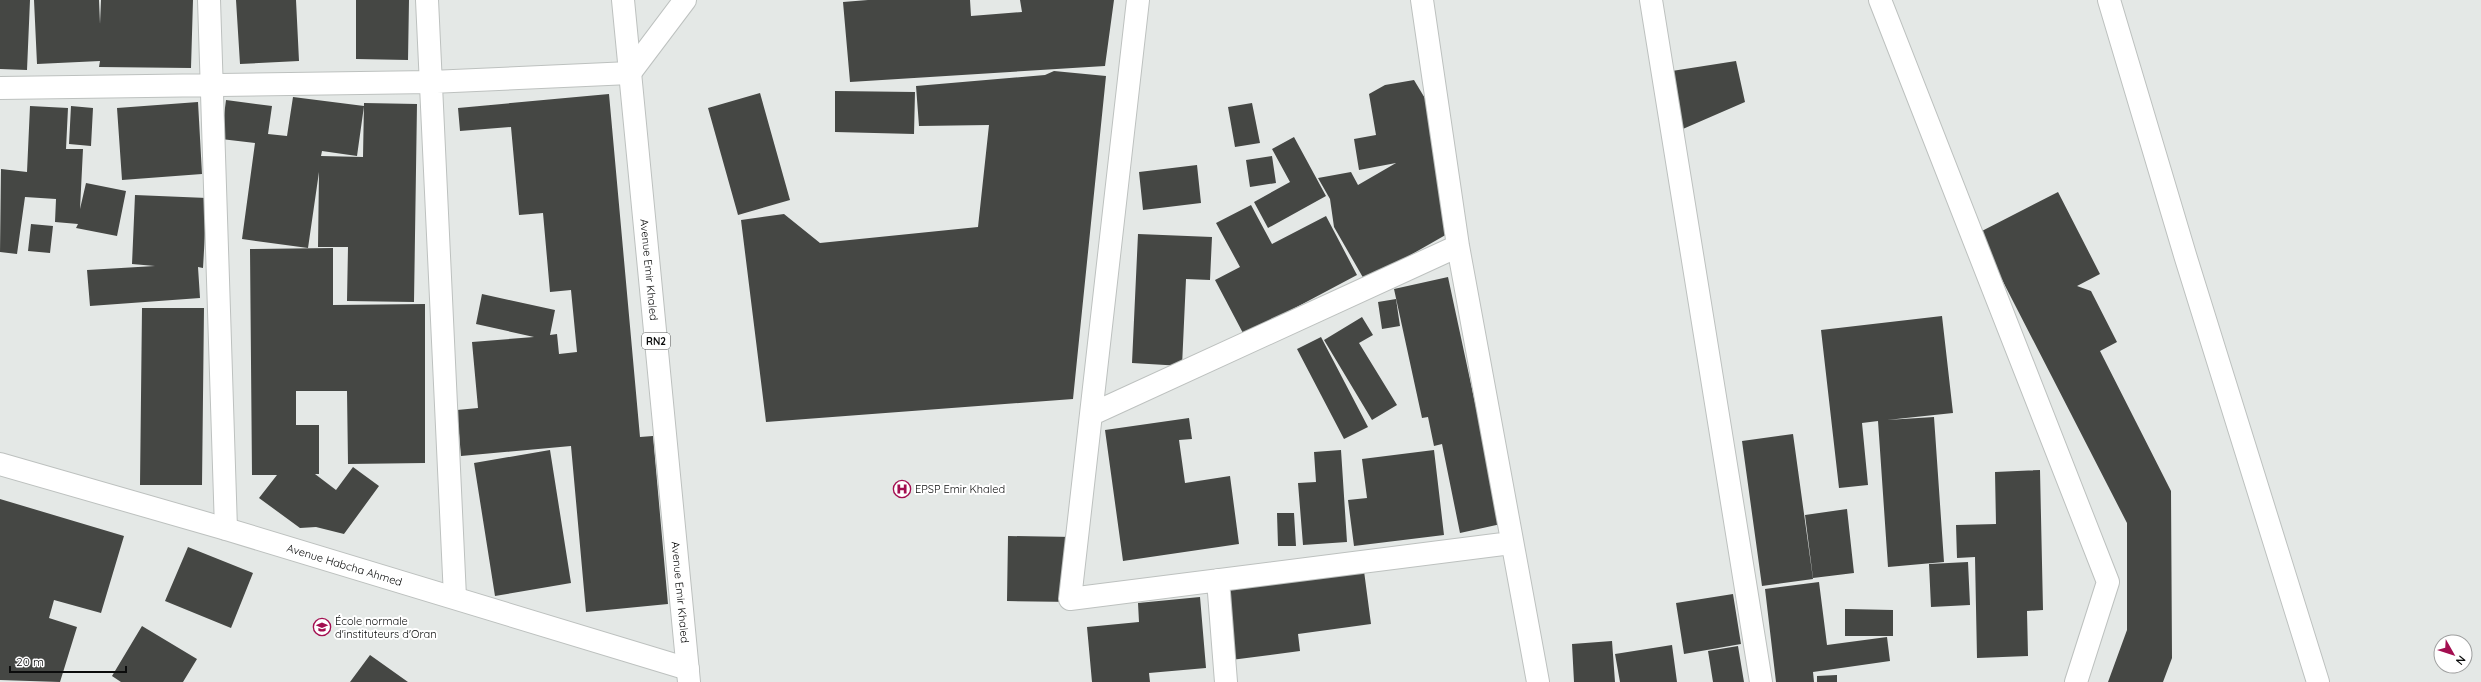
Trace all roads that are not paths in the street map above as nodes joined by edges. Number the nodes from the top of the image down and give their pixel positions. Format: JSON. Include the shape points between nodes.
{"nodes":[{"id":1,"x":209,"y":0,"type":"edge"},
{"id":2,"x":427,"y":0,"type":"edge"},
{"id":3,"x":623,"y":0,"type":"edge"},
{"id":4,"x":685,"y":0,"type":"edge"},
{"id":5,"x":1138,"y":0,"type":"edge"},
{"id":6,"x":1422,"y":0,"type":"edge"},
{"id":7,"x":1651,"y":0,"type":"edge"},
{"id":8,"x":1880,"y":0,"type":"edge"},
{"id":9,"x":2109,"y":0,"type":"edge"},
{"id":10,"x":630,"y":73,"type":"junction"},
{"id":11,"x":431,"y":82,"type":"junction"},
{"id":12,"x":214,"y":84,"type":"junction"},
{"id":13,"x":0,"y":88,"type":"edge"},
{"id":14,"x":1458,"y":246,"type":"junction"},
{"id":15,"x":1092,"y":414,"type":"junction"},
{"id":16,"x":0,"y":464,"type":"edge"},
{"id":17,"x":226,"y":529,"type":"junction"},
{"id":18,"x":1511,"y":543,"type":"junction"},
{"id":19,"x":1218,"y":580,"type":"junction"},
{"id":20,"x":455,"y":597,"type":"junction"},
{"id":21,"x":688,"y":675,"type":"edge"},
{"id":22,"x":1226,"y":682,"type":"edge"},
{"id":23,"x":1538,"y":682,"type":"edge"},
{"id":24,"x":1761,"y":682,"type":"edge"},
{"id":25,"x":2076,"y":682,"type":"edge"},
{"id":26,"x":2318,"y":682,"type":"edge"}],
"edges":[{"from":1,"to":12,"type":"street"},
{"from":2,"to":11,"type":"street"},
{"from":3,"to":10,"type":"street","name":"Avenue Emir Khaled","number":"RN2"},
{"from":4,"to":10,"type":"street"},
{"from":5,"to":15,"type":"street"},
{"from":6,"to":14,"type":"street"},
{"from":7,"to":24,"type":"street"},
{"from":8,"to":25,"type":"street","via":[[2108,582]]},
{"from":9,"to":26,"type":"street","via":[[2185,255]]},
{"from":10,"to":11,"type":"street"},
{"from":10,"to":21,"type":"street","name":"Avenue Emir Khaled","number":"RN2"},
{"from":11,"to":12,"type":"street"},
{"from":11,"to":20,"type":"street"},
{"from":12,"to":13,"type":"street"},
{"from":12,"to":17,"type":"street"},
{"from":14,"to":15,"type":"street"},
{"from":14,"to":18,"type":"street"},
{"from":15,"to":19,"type":"street","via":[[1070,599]]},
{"from":16,"to":17,"type":"street","name":"Avenue Habcha Ahmed"},
{"from":17,"to":20,"type":"street","name":"Avenue Habcha Ahmed"},
{"from":18,"to":19,"type":"street"},
{"from":18,"to":23,"type":"street"},
{"from":19,"to":22,"type":"street"},
{"from":20,"to":21,"type":"street","name":"Avenue Habcha Ahmed"}]}
